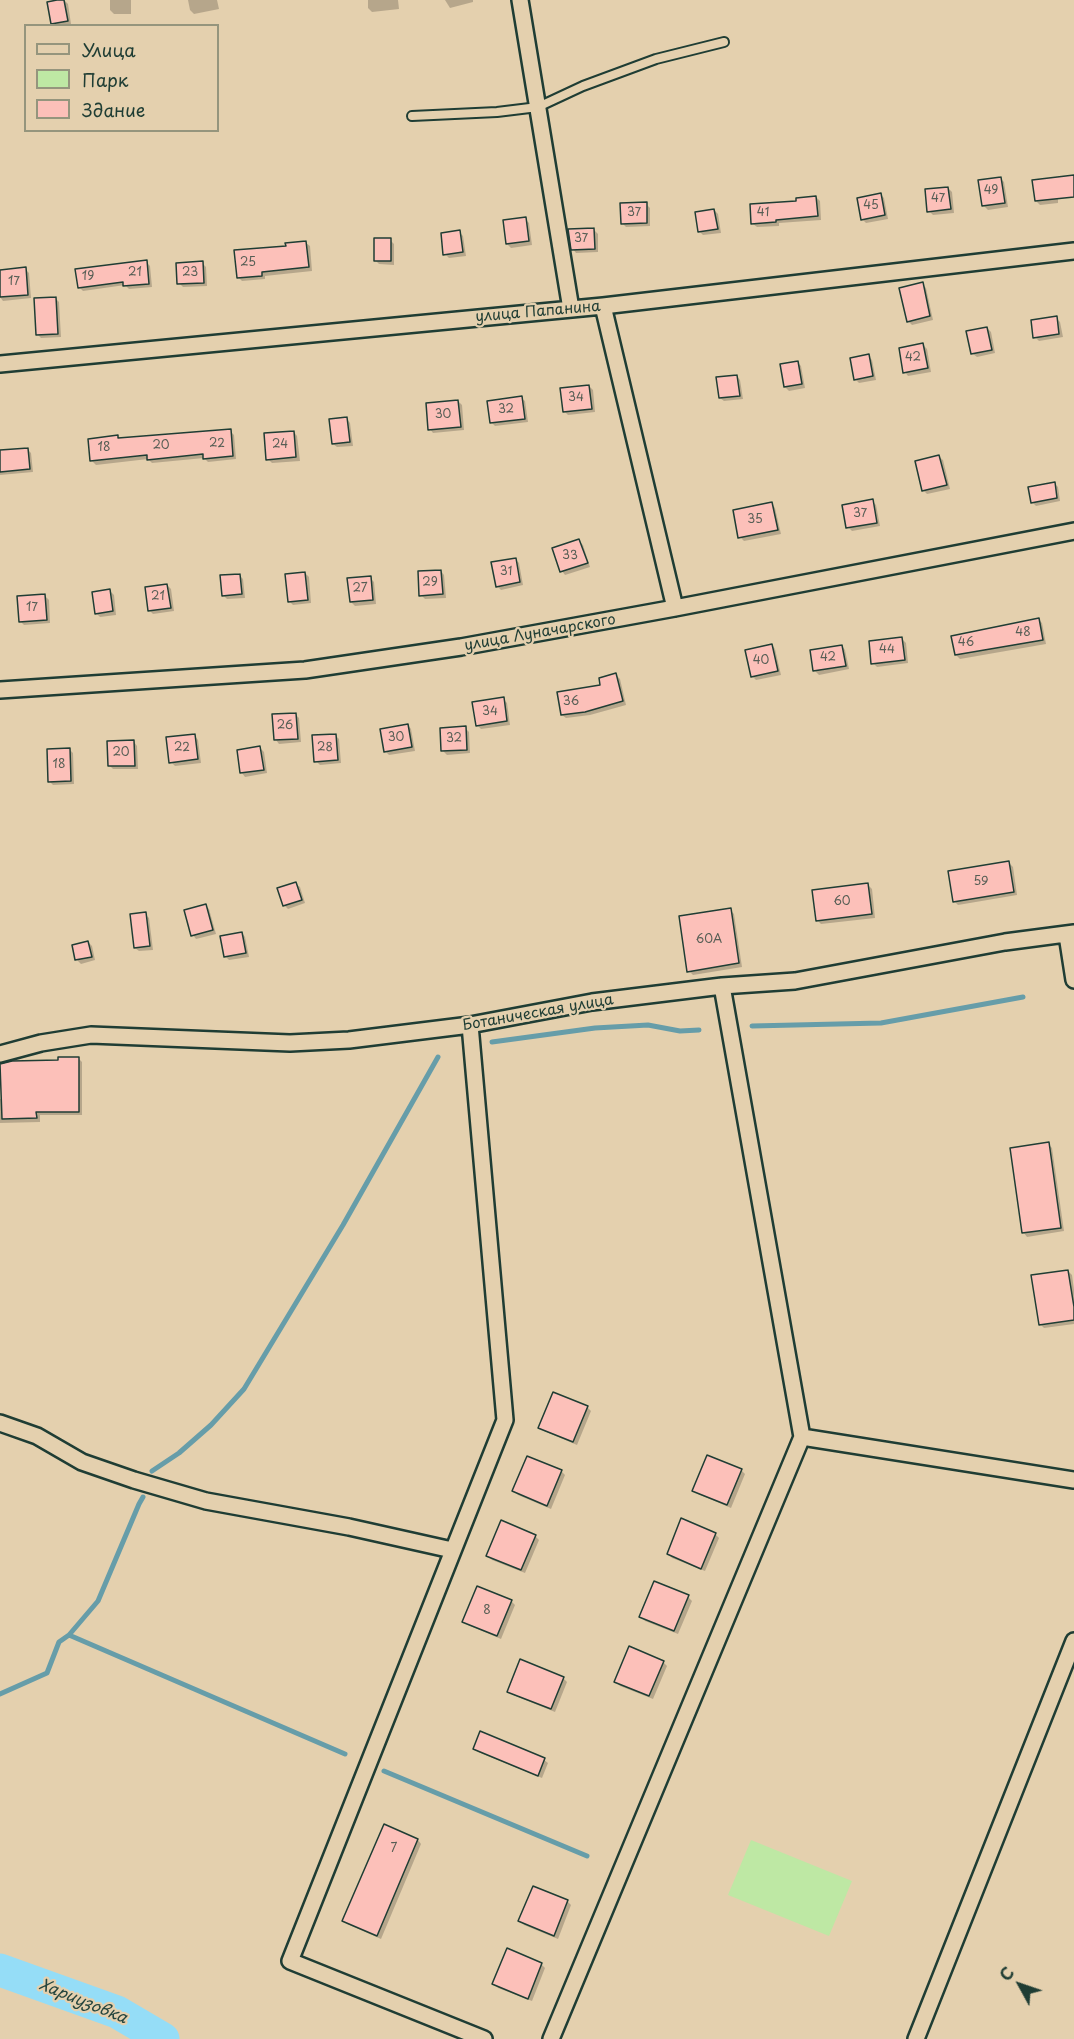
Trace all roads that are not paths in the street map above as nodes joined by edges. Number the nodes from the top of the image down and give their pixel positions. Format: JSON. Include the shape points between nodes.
{"nodes":[{"id":1,"x":520,"y":0,"type":"edge"},
{"id":2,"x":724,"y":42,"type":"dead end"},
{"id":3,"x":538,"y":107,"type":"junction"},
{"id":4,"x":412,"y":116,"type":"dead end"},
{"id":5,"x":1074,"y":251,"type":"edge"},
{"id":6,"x":603,"y":306,"type":"junction"},
{"id":7,"x":571,"y":309,"type":"junction"},
{"id":8,"x":0,"y":364,"type":"edge"},
{"id":9,"x":1074,"y":531,"type":"edge"},
{"id":10,"x":675,"y":608,"type":"junction"},
{"id":11,"x":0,"y":690,"type":"edge"},
{"id":12,"x":1070,"y":934,"type":"edge"},
{"id":13,"x":1074,"y":980,"type":"edge"},
{"id":14,"x":722,"y":986,"type":"junction"},
{"id":15,"x":470,"y":1025,"type":"junction"},
{"id":16,"x":0,"y":1054,"type":"edge"},
{"id":17,"x":0,"y":1423,"type":"edge"},
{"id":18,"x":802,"y":1437,"type":"junction"},
{"id":19,"x":1074,"y":1480,"type":"edge"},
{"id":20,"x":452,"y":1550,"type":"junction"},
{"id":21,"x":1074,"y":1641,"type":"edge"},
{"id":22,"x":484,"y":2039,"type":"edge"},
{"id":23,"x":550,"y":2039,"type":"edge"},
{"id":24,"x":916,"y":2039,"type":"edge"}],
"edges":[{"from":1,"to":3,"type":"street"},
{"from":2,"to":3,"type":"lane","via":[[656,59]]},
{"from":3,"to":4,"type":"lane"},
{"from":3,"to":7,"type":"street"},
{"from":5,"to":6,"type":"street","name":"улица Папанина"},
{"from":6,"to":7,"type":"street","name":"улица Папанина"},
{"from":6,"to":10,"type":"street"},
{"from":7,"to":8,"type":"street","name":"улица Папанина"},
{"from":9,"to":10,"type":"street","name":"улица Луначарского"},
{"from":10,"to":11,"type":"street","name":"улица Луначарского","via":[[461,647],[305,670]]},
{"from":12,"to":13,"type":"street"},
{"from":12,"to":14,"type":"street","name":"Ботаническая улица","via":[[1005,942],[795,981]]},
{"from":14,"to":15,"type":"street","name":"Ботаническая улица","via":[[592,1002]]},
{"from":14,"to":18,"type":"street"},
{"from":15,"to":16,"type":"street","name":"Ботаническая улица","via":[[290,1043],[91,1035]]},
{"from":15,"to":20,"type":"street","via":[[504,1420]]},
{"from":17,"to":20,"type":"street","via":[[37,1436],[82,1462],[206,1501]]},
{"from":18,"to":19,"type":"street"},
{"from":18,"to":23,"type":"street"},
{"from":20,"to":22,"type":"street","via":[[290,1961]]},
{"from":21,"to":24,"type":"street"}]}
